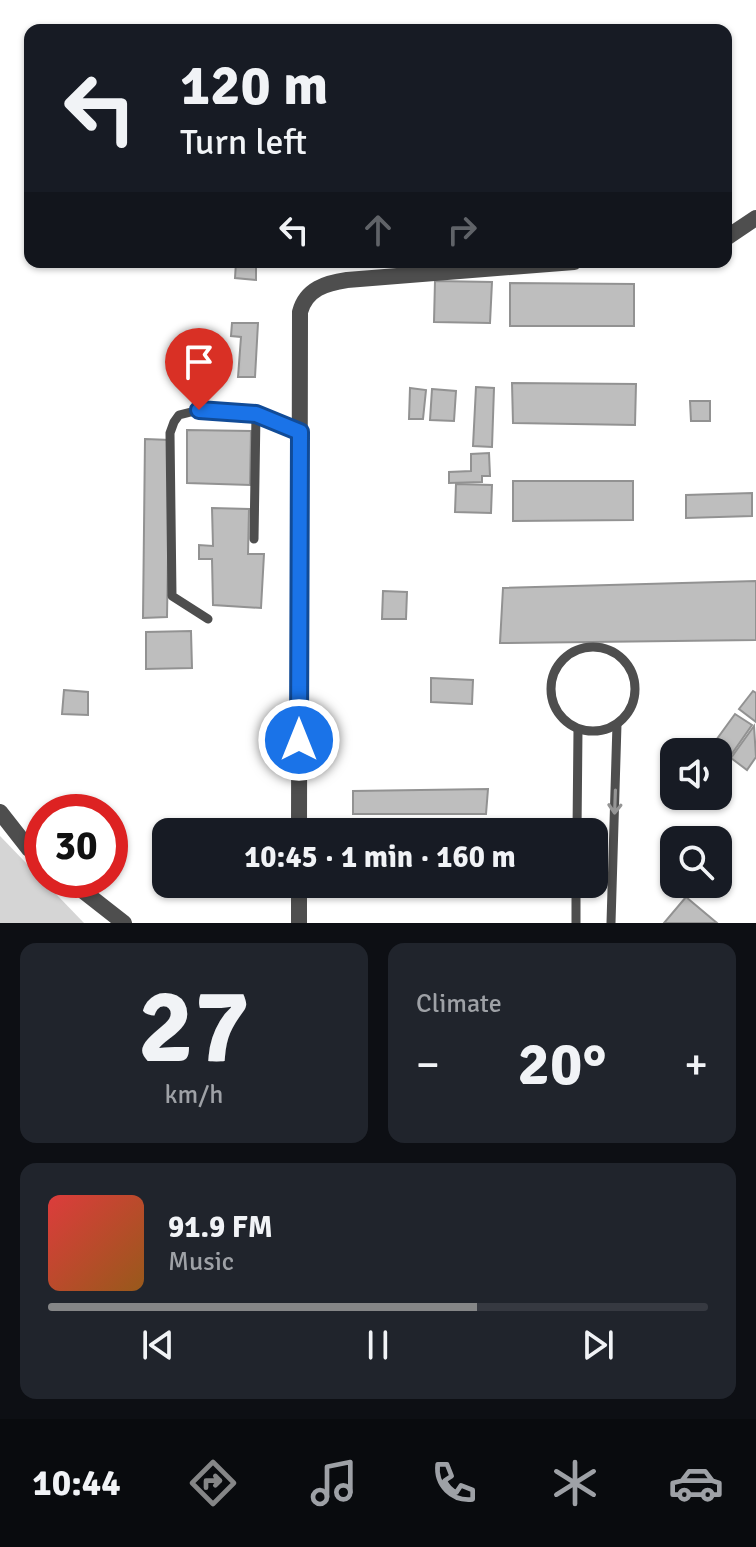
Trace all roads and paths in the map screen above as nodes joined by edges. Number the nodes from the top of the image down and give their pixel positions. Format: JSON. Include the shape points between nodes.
{"nodes":[{"id":1,"x":756,"y":218,"type":"edge"},
{"id":2,"x":732,"y":234,"type":"edge"},
{"id":3,"x":498,"y":268,"type":"edge"},
{"id":4,"x":256,"y":414,"type":"junction"},
{"id":5,"x":300,"y":432,"type":"junction"},
{"id":6,"x":254,"y":539,"type":"dead end"},
{"id":7,"x":208,"y":619,"type":"dead end"},
{"id":8,"x":617,"y":724,"type":"junction"},
{"id":9,"x":578,"y":729,"type":"junction"},
{"id":10,"x":0,"y":812,"type":"edge"},
{"id":11,"x":299,"y":818,"type":"edge"},
{"id":12,"x":577,"y":818,"type":"edge"},
{"id":13,"x":24,"y":843,"type":"edge"},
{"id":14,"x":92,"y":898,"type":"edge"},
{"id":15,"x":299,"y":898,"type":"edge"},
{"id":16,"x":576,"y":898,"type":"edge"},
{"id":17,"x":124,"y":923,"type":"edge"},
{"id":18,"x":299,"y":923,"type":"edge"},
{"id":19,"x":576,"y":923,"type":"edge"},
{"id":20,"x":611,"y":923,"type":"edge"}],
"edges":[{"from":1,"to":2,"type":"street"},
{"from":3,"to":5,"type":"street","via":[[347,280],[306,297],[300,312]]},
{"from":4,"to":5,"type":"lane"},
{"from":4,"to":6,"type":"lane"},
{"from":4,"to":7,"type":"lane","via":[[190,411],[179,415],[170,433],[172,596]]},
{"from":5,"to":11,"type":"street"},
{"from":8,"to":9,"type":"lane","via":[[591,732]]},
{"from":8,"to":9,"type":"lane","via":[[634,702],[634,675],[616,653],[589,647],[563,659],[551,684],[557,711]]},
{"from":8,"to":20,"type":"lane","one_way":true},
{"from":9,"to":12,"type":"lane"},
{"from":10,"to":13,"type":"street"},
{"from":14,"to":17,"type":"street"},
{"from":15,"to":18,"type":"street"},
{"from":16,"to":19,"type":"lane"}]}
